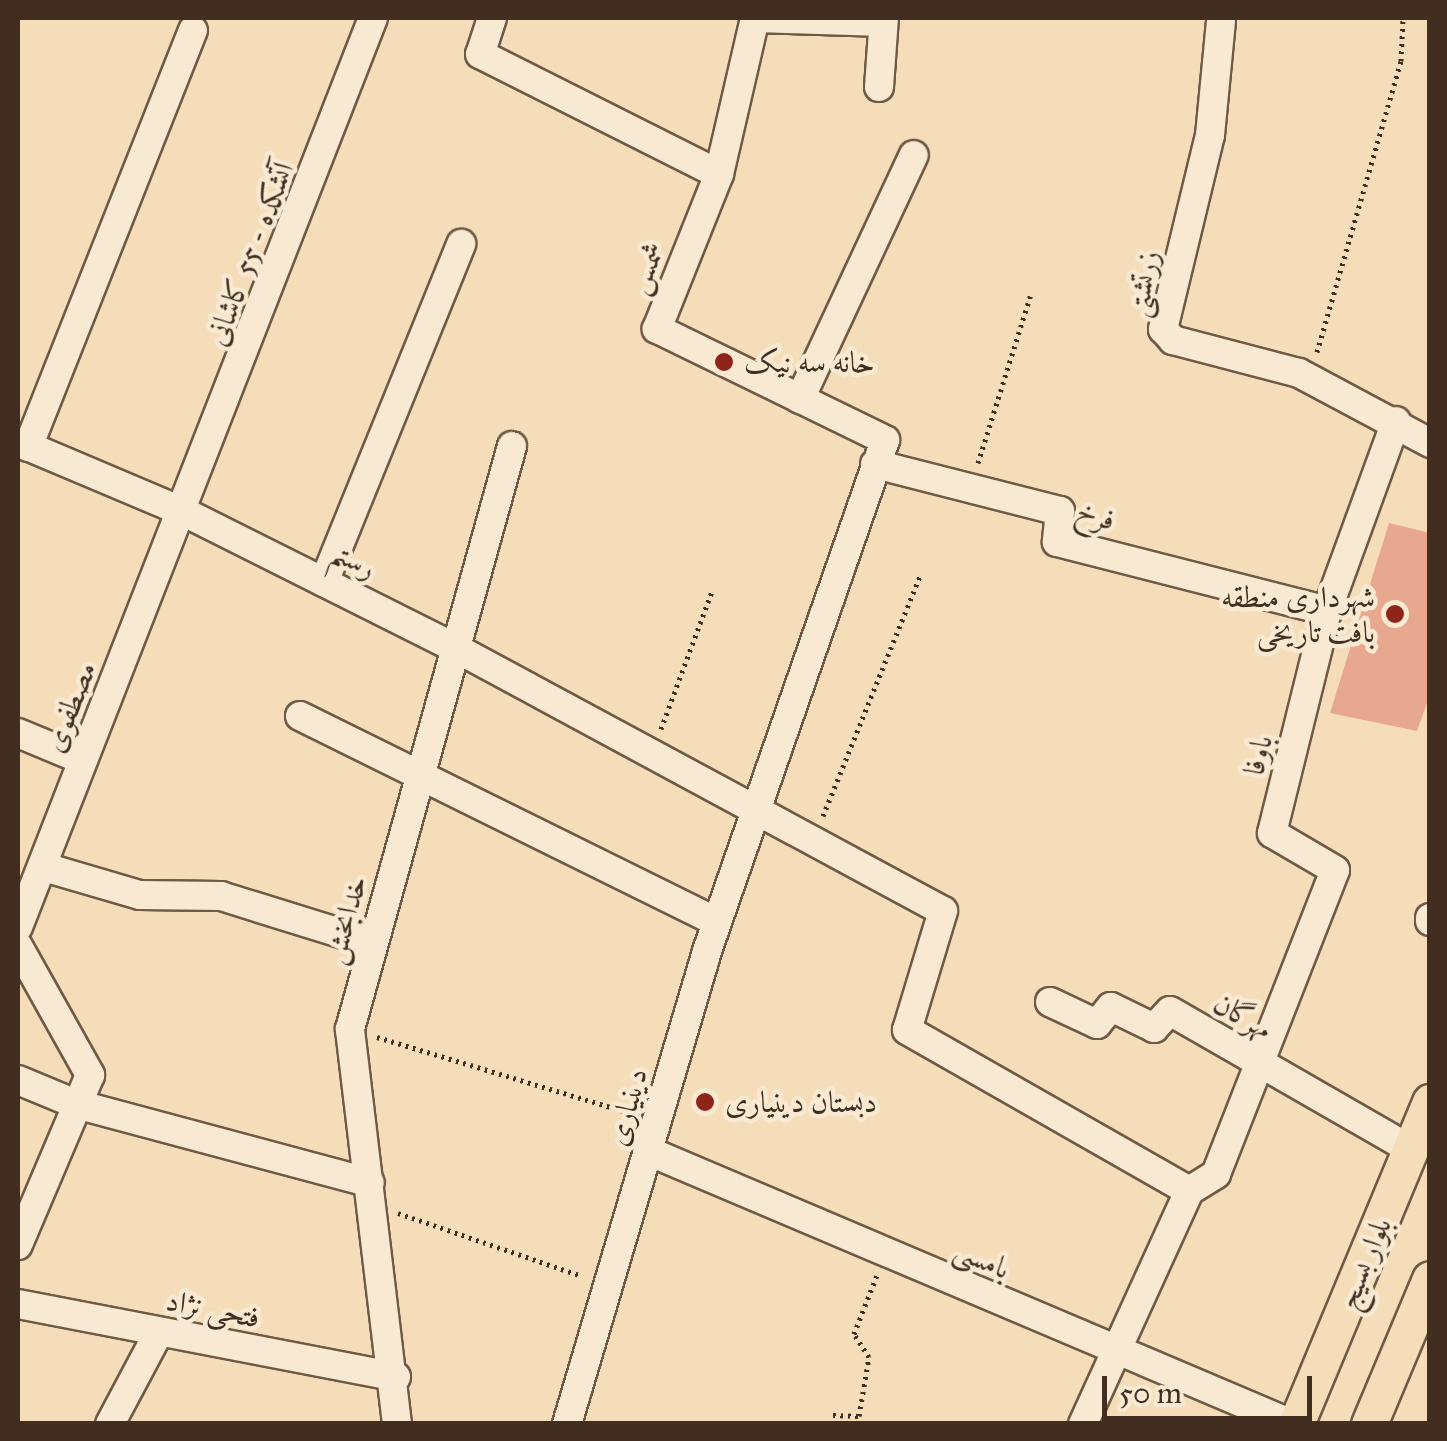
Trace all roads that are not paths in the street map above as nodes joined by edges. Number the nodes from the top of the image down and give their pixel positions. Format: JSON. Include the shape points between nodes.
{"nodes":[{"id":1,"x":373,"y":18,"type":"edge"},
{"id":2,"x":492,"y":18,"type":"edge"},
{"id":3,"x":756,"y":18,"type":"edge"},
{"id":4,"x":883,"y":20,"type":"edge"},
{"id":5,"x":1221,"y":21,"type":"dead end"},
{"id":6,"x":194,"y":31,"type":"dead end"},
{"id":7,"x":879,"y":87,"type":"dead end"},
{"id":8,"x":914,"y":155,"type":"dead end"},
{"id":9,"x":719,"y":174,"type":"junction"},
{"id":10,"x":460,"y":244,"type":"dead end"},
{"id":11,"x":800,"y":399,"type":"junction"},
{"id":12,"x":1396,"y":421,"type":"junction"},
{"id":13,"x":1430,"y":443,"type":"edge"},
{"id":14,"x":23,"y":444,"type":"edge"},
{"id":15,"x":512,"y":446,"type":"dead end"},
{"id":16,"x":874,"y":464,"type":"junction"},
{"id":17,"x":186,"y":512,"type":"junction"},
{"id":18,"x":324,"y":582,"type":"junction"},
{"id":19,"x":1328,"y":611,"type":"junction"},
{"id":20,"x":450,"y":645,"type":"junction"},
{"id":21,"x":300,"y":716,"type":"dead end"},
{"id":22,"x":18,"y":734,"type":"edge"},
{"id":23,"x":84,"y":760,"type":"junction"},
{"id":24,"x":418,"y":770,"type":"junction"},
{"id":25,"x":755,"y":810,"type":"junction"},
{"id":26,"x":44,"y":866,"type":"junction"},
{"id":27,"x":717,"y":922,"type":"junction"},
{"id":28,"x":18,"y":927,"type":"edge"},
{"id":29,"x":372,"y":943,"type":"junction"},
{"id":30,"x":18,"y":946,"type":"edge"},
{"id":31,"x":1050,"y":1002,"type":"dead end"},
{"id":32,"x":1261,"y":1064,"type":"junction"},
{"id":33,"x":18,"y":1080,"type":"edge"},
{"id":34,"x":1430,"y":1102,"type":"edge"},
{"id":35,"x":76,"y":1104,"type":"junction"},
{"id":36,"x":1412,"y":1150,"type":"junction"},
{"id":37,"x":648,"y":1151,"type":"junction"},
{"id":38,"x":1190,"y":1191,"type":"junction"},
{"id":39,"x":372,"y":1194,"type":"junction"},
{"id":40,"x":18,"y":1244,"type":"edge"},
{"id":41,"x":1430,"y":1279,"type":"edge"},
{"id":42,"x":18,"y":1304,"type":"edge"},
{"id":43,"x":159,"y":1332,"type":"junction"},
{"id":44,"x":1112,"y":1350,"type":"junction"},
{"id":45,"x":396,"y":1377,"type":"junction"},
{"id":46,"x":110,"y":1424,"type":"edge"},
{"id":47,"x":398,"y":1424,"type":"edge"},
{"id":48,"x":567,"y":1424,"type":"edge"},
{"id":49,"x":1082,"y":1424,"type":"edge"},
{"id":50,"x":1294,"y":1424,"type":"edge"},
{"id":51,"x":1369,"y":1424,"type":"edge"}],
"edges":[{"from":1,"to":17,"type":"street","name":"آتشکده - 55 کاشانی"},
{"from":2,"to":9,"type":"street","via":[[480,54]]},
{"from":3,"to":4,"type":"street"},
{"from":3,"to":9,"type":"street","name":"شمس"},
{"from":4,"to":7,"type":"street"},
{"from":5,"to":12,"type":"street","name":"زرتشتی","via":[[1210,135],[1163,330],[1309,379]]},
{"from":6,"to":14,"type":"street"},
{"from":8,"to":11,"type":"street"},
{"from":9,"to":11,"type":"street","name":"شمس","via":[[657,329]]},
{"from":10,"to":18,"type":"street"},
{"from":11,"to":16,"type":"street","name":"شمس","via":[[883,433]]},
{"from":12,"to":13,"type":"street","name":"زرتشتی"},
{"from":12,"to":19,"type":"street","name":"باوفا"},
{"from":14,"to":17,"type":"street","name":"رستم"},
{"from":15,"to":20,"type":"street","name":"خدابخش"},
{"from":16,"to":19,"type":"street","name":"فرخ","via":[[1060,511],[1058,542]]},
{"from":16,"to":25,"type":"street","name":"دینیاری"},
{"from":17,"to":18,"type":"street","name":"رستم"},
{"from":17,"to":23,"type":"street","name":"مصطفوی"},
{"from":18,"to":20,"type":"street","name":"رستم"},
{"from":19,"to":32,"type":"street","name":"باوفا","via":[[1272,833],[1336,870]]},
{"from":20,"to":24,"type":"street","name":"خدابخش"},
{"from":20,"to":25,"type":"street","name":"رستم"},
{"from":21,"to":24,"type":"street"},
{"from":22,"to":23,"type":"street"},
{"from":23,"to":26,"type":"street","name":"مصطفوی"},
{"from":24,"to":27,"type":"street"},
{"from":24,"to":29,"type":"street","name":"خدابخش"},
{"from":25,"to":27,"type":"street","name":"دینیاری"},
{"from":25,"to":38,"type":"street","name":"رستم","via":[[944,910],[907,1030]]},
{"from":26,"to":28,"type":"street","name":"مصطفوی"},
{"from":26,"to":29,"type":"street","via":[[140,895],[222,896]]},
{"from":27,"to":37,"type":"street","name":"دینیاری"},
{"from":29,"to":39,"type":"street","name":"خدابخش","via":[[350,1029]]},
{"from":30,"to":35,"type":"street","via":[[88,1062]]},
{"from":31,"to":32,"type":"street","name":"مهرگان","via":[[1097,1024],[1114,1007],[1154,1028],[1168,1011]]},
{"from":32,"to":36,"type":"street","name":"مهرگان"},
{"from":32,"to":38,"type":"street","via":[[1216,1174]]},
{"from":33,"to":35,"type":"street"},
{"from":34,"to":36,"type":"main road","name":"بلوار بسیج"},
{"from":35,"to":39,"type":"street"},
{"from":35,"to":40,"type":"street"},
{"from":36,"to":50,"type":"main road","name":"بلوار بسیج"},
{"from":37,"to":44,"type":"street","name":"بامسی"},
{"from":37,"to":48,"type":"street","name":"دینیاری"},
{"from":38,"to":44,"type":"street"},
{"from":39,"to":45,"type":"street","name":"خدابخش"},
{"from":41,"to":51,"type":"main road"},
{"from":42,"to":43,"type":"street","name":"فتحی نژاد"},
{"from":43,"to":45,"type":"street","name":"فتحی نژاد"},
{"from":43,"to":46,"type":"street"},
{"from":44,"to":49,"type":"street"},
{"from":44,"to":50,"type":"street","name":"بامسی"},
{"from":45,"to":47,"type":"street","name":"خدابخش"}]}
